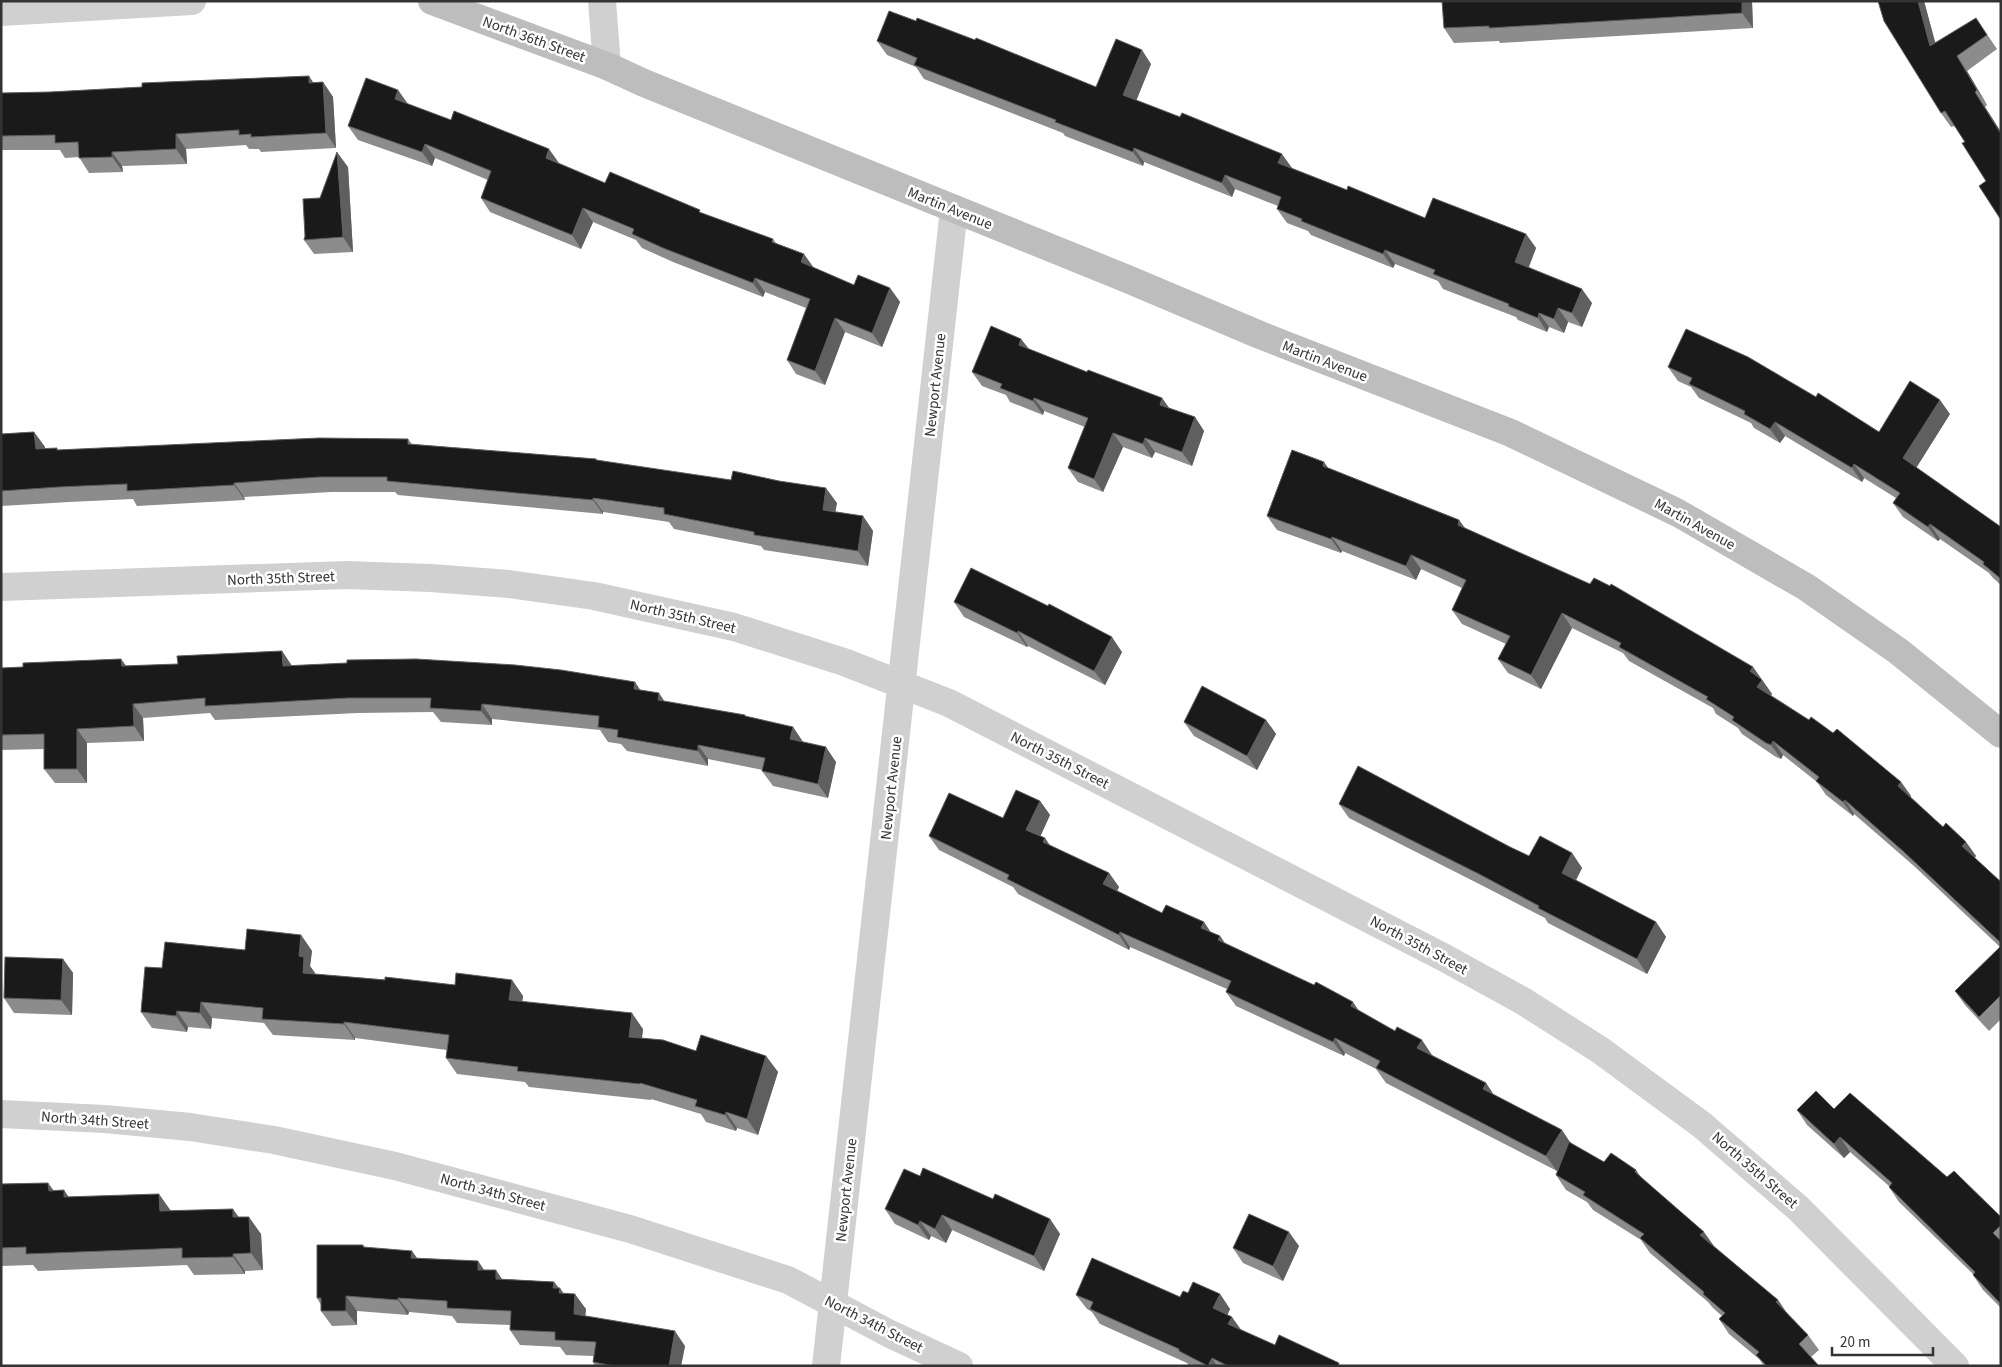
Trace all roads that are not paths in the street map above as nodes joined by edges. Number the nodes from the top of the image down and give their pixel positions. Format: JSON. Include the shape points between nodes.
{"nodes":[{"id":1,"x":192,"y":1,"type":"edge"},
{"id":2,"x":432,"y":1,"type":"edge"},
{"id":3,"x":602,"y":1,"type":"edge"},
{"id":4,"x":1,"y":12,"type":"edge"},
{"id":5,"x":607,"y":66,"type":"junction"},
{"id":6,"x":954,"y":210,"type":"junction"},
{"id":7,"x":1,"y":588,"type":"edge"},
{"id":8,"x":902,"y":684,"type":"junction"},
{"id":9,"x":2001,"y":734,"type":"edge"},
{"id":10,"x":1,"y":1114,"type":"edge"},
{"id":11,"x":833,"y":1304,"type":"junction"},
{"id":12,"x":826,"y":1366,"type":"edge"},
{"id":13,"x":958,"y":1366,"type":"edge"},
{"id":14,"x":1955,"y":1366,"type":"edge"}],
"edges":[{"from":1,"to":4,"type":"street"},
{"from":2,"to":5,"type":"main road","name":"North 36th Street"},
{"from":3,"to":5,"type":"street"},
{"from":5,"to":6,"type":"main road","name":"Martin Avenue"},
{"from":6,"to":8,"type":"street","name":"Newport Avenue"},
{"from":6,"to":9,"type":"main road","name":"Martin Avenue","via":[[1511,433],[1678,513],[1806,586],[1898,650]]},
{"from":7,"to":8,"type":"street","name":"North 35th Street","via":[[346,575],[510,584],[594,596],[734,627]]},
{"from":8,"to":11,"type":"street","name":"Newport Avenue"},
{"from":8,"to":14,"type":"street","name":"North 35th Street","via":[[949,703],[1444,957],[1600,1050],[1702,1125],[1798,1208]]},
{"from":10,"to":11,"type":"street","name":"North 34th Street","via":[[190,1127],[274,1140],[396,1166],[630,1229],[788,1280]]},
{"from":11,"to":12,"type":"street","name":"Newport Avenue"},
{"from":11,"to":13,"type":"street","name":"North 34th Street"}]}
